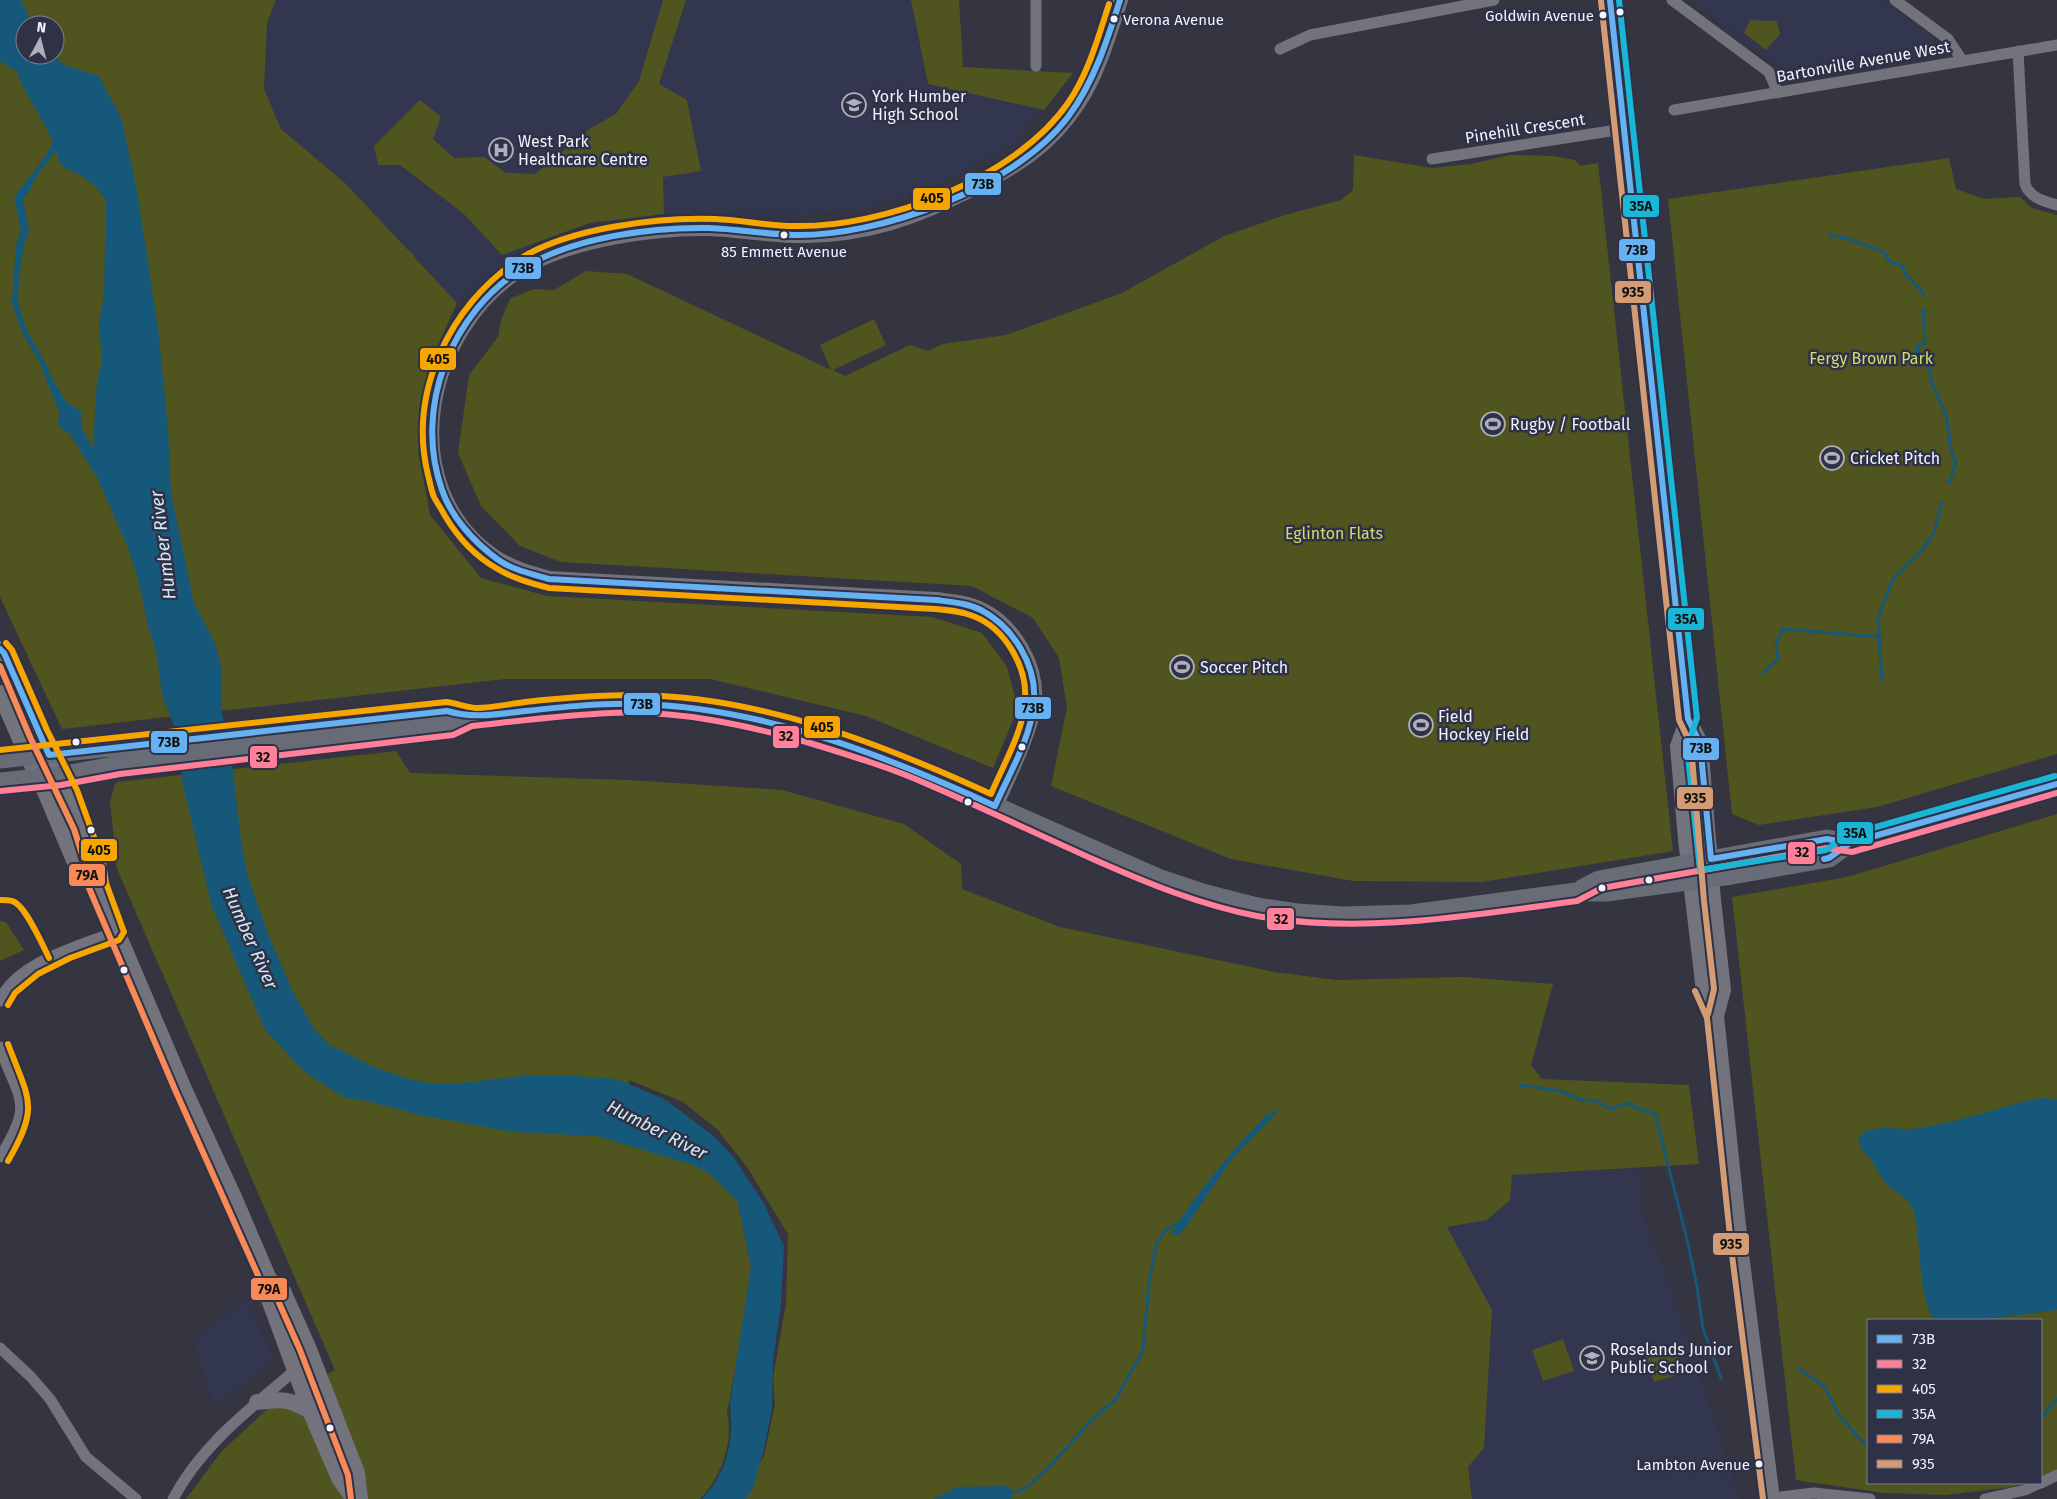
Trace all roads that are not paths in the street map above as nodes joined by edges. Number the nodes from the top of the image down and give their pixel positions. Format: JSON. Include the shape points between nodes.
{"nodes":[{"id":1,"x":1036,"y":0,"type":"edge"},
{"id":2,"x":1119,"y":0,"type":"edge"},
{"id":3,"x":1494,"y":0,"type":"edge"},
{"id":4,"x":1610,"y":0,"type":"edge"},
{"id":5,"x":1672,"y":0,"type":"edge"},
{"id":6,"x":1895,"y":0,"type":"edge"},
{"id":7,"x":2057,"y":45,"type":"edge"},
{"id":8,"x":1280,"y":49,"type":"dead end"},
{"id":9,"x":2018,"y":51,"type":"junction"},
{"id":10,"x":1962,"y":60,"type":"junction"},
{"id":11,"x":1036,"y":66,"type":"dead end"},
{"id":12,"x":1778,"y":93,"type":"junction"},
{"id":13,"x":1674,"y":110,"type":"dead end"},
{"id":14,"x":1623,"y":129,"type":"junction"},
{"id":15,"x":1432,"y":159,"type":"dead end"},
{"id":16,"x":2057,"y":205,"type":"edge"},
{"id":17,"x":0,"y":649,"type":"edge"},
{"id":18,"x":0,"y":693,"type":"edge"},
{"id":19,"x":450,"y":718,"type":"junction"},
{"id":20,"x":1688,"y":720,"type":"junction"},
{"id":21,"x":49,"y":755,"type":"junction"},
{"id":22,"x":28,"y":757,"type":"junction"},
{"id":23,"x":0,"y":760,"type":"edge"},
{"id":24,"x":59,"y":776,"type":"junction"},
{"id":25,"x":38,"y":778,"type":"junction"},
{"id":26,"x":0,"y":782,"type":"edge"},
{"id":27,"x":2057,"y":784,"type":"edge"},
{"id":28,"x":995,"y":806,"type":"junction"},
{"id":29,"x":1711,"y":868,"type":"junction"},
{"id":30,"x":1690,"y":871,"type":"junction"},
{"id":31,"x":97,"y":885,"type":"junction"},
{"id":32,"x":115,"y":932,"type":"junction"},
{"id":33,"x":0,"y":1001,"type":"edge"},
{"id":34,"x":1716,"y":1016,"type":"junction"},
{"id":35,"x":0,"y":1047,"type":"edge"},
{"id":36,"x":0,"y":1157,"type":"edge"},
{"id":37,"x":270,"y":1280,"type":"junction"},
{"id":38,"x":0,"y":1348,"type":"edge"},
{"id":39,"x":311,"y":1356,"type":"junction"},
{"id":40,"x":295,"y":1371,"type":"junction"},
{"id":41,"x":257,"y":1402,"type":"junction"},
{"id":42,"x":310,"y":1411,"type":"junction"},
{"id":43,"x":2057,"y":1475,"type":"edge"},
{"id":44,"x":2042,"y":1482,"type":"edge"},
{"id":45,"x":2039,"y":1484,"type":"edge"},
{"id":46,"x":1772,"y":1498,"type":"edge"},
{"id":47,"x":136,"y":1499,"type":"edge"},
{"id":48,"x":173,"y":1499,"type":"edge"},
{"id":49,"x":354,"y":1499,"type":"edge"},
{"id":50,"x":360,"y":1499,"type":"edge"},
{"id":51,"x":1870,"y":1499,"type":"edge"},
{"id":52,"x":1985,"y":1499,"type":"edge"}],
"edges":[{"from":1,"to":11,"type":"street"},
{"from":2,"to":28,"type":"main road","via":[[1079,102],[1045,144],[1004,172],[928,210],[866,229],[812,235],[711,228],[674,229],[598,241],[551,254],[506,280],[466,321],[444,363],[433,408],[433,464],[442,495],[467,533],[480,546],[498,560],[523,572],[574,581],[936,600],[970,606],[992,616],[1023,650],[1033,682],[1034,702],[1025,734]]},
{"from":3,"to":8,"type":"street","via":[[1310,35]]},
{"from":4,"to":14,"type":"main road"},
{"from":5,"to":12,"type":"street","via":[[1769,72]]},
{"from":6,"to":10,"type":"street","via":[[1948,39]]},
{"from":7,"to":9,"type":"street","name":"Bartonville Avenue West"},
{"from":9,"to":10,"type":"street","name":"Bartonville Avenue West"},
{"from":9,"to":16,"type":"street","via":[[2025,184],[2037,198]]},
{"from":10,"to":12,"type":"street","name":"Bartonville Avenue West"},
{"from":12,"to":13,"type":"street","name":"Bartonville Avenue West"},
{"from":14,"to":15,"type":"street","name":"Pinehill Crescent"},
{"from":14,"to":20,"type":"main road"},
{"from":17,"to":21,"type":"main road"},
{"from":18,"to":22,"type":"main road"},
{"from":19,"to":21,"type":"main road"},
{"from":19,"to":24,"type":"main road"},
{"from":19,"to":28,"type":"main road","via":[[610,704],[664,704],[715,711],[768,722],[853,747],[930,775]]},
{"from":20,"to":29,"type":"main road","via":[[1700,743]]},
{"from":20,"to":30,"type":"main road","via":[[1678,746]]},
{"from":21,"to":22,"type":"main road"},
{"from":21,"to":24,"type":"main road"},
{"from":22,"to":23,"type":"main road"},
{"from":22,"to":25,"type":"main road"},
{"from":24,"to":25,"type":"main road"},
{"from":24,"to":31,"type":"main road","via":[[69,793],[95,865]]},
{"from":25,"to":26,"type":"main road"},
{"from":25,"to":31,"type":"main road","via":[[78,870]]},
{"from":27,"to":29,"type":"main road","via":[[1850,843],[1829,858]]},
{"from":28,"to":30,"type":"main road","via":[[1158,878],[1257,907],[1297,913],[1343,916],[1410,914],[1576,892],[1606,892]]},
{"from":29,"to":30,"type":"main road"},
{"from":29,"to":34,"type":"main road","via":[[1723,990]]},
{"from":30,"to":34,"type":"main road","via":[[1704,991]]},
{"from":31,"to":32,"type":"main road"},
{"from":32,"to":33,"type":"street","via":[[24,971],[7,986]]},
{"from":32,"to":37,"type":"main road"},
{"from":34,"to":46,"type":"main road"},
{"from":35,"to":36,"type":"street","via":[[22,1104],[18,1125]]},
{"from":37,"to":39,"type":"main road","via":[[283,1291]]},
{"from":37,"to":40,"type":"main road","via":[[267,1294]]},
{"from":38,"to":47,"type":"street","via":[[50,1400],[86,1457]]},
{"from":39,"to":40,"type":"street"},
{"from":39,"to":50,"type":"main road","via":[[357,1473]]},
{"from":40,"to":41,"type":"street"},
{"from":40,"to":42,"type":"main road"},
{"from":41,"to":42,"type":"main road","via":[[293,1401]]},
{"from":41,"to":48,"type":"street","via":[[212,1444],[187,1474]]},
{"from":42,"to":49,"type":"main road","via":[[340,1480]]},
{"from":43,"to":44,"type":"street"},
{"from":45,"to":52,"type":"street"},
{"from":46,"to":51,"type":"street","via":[[1814,1493]]}]}
